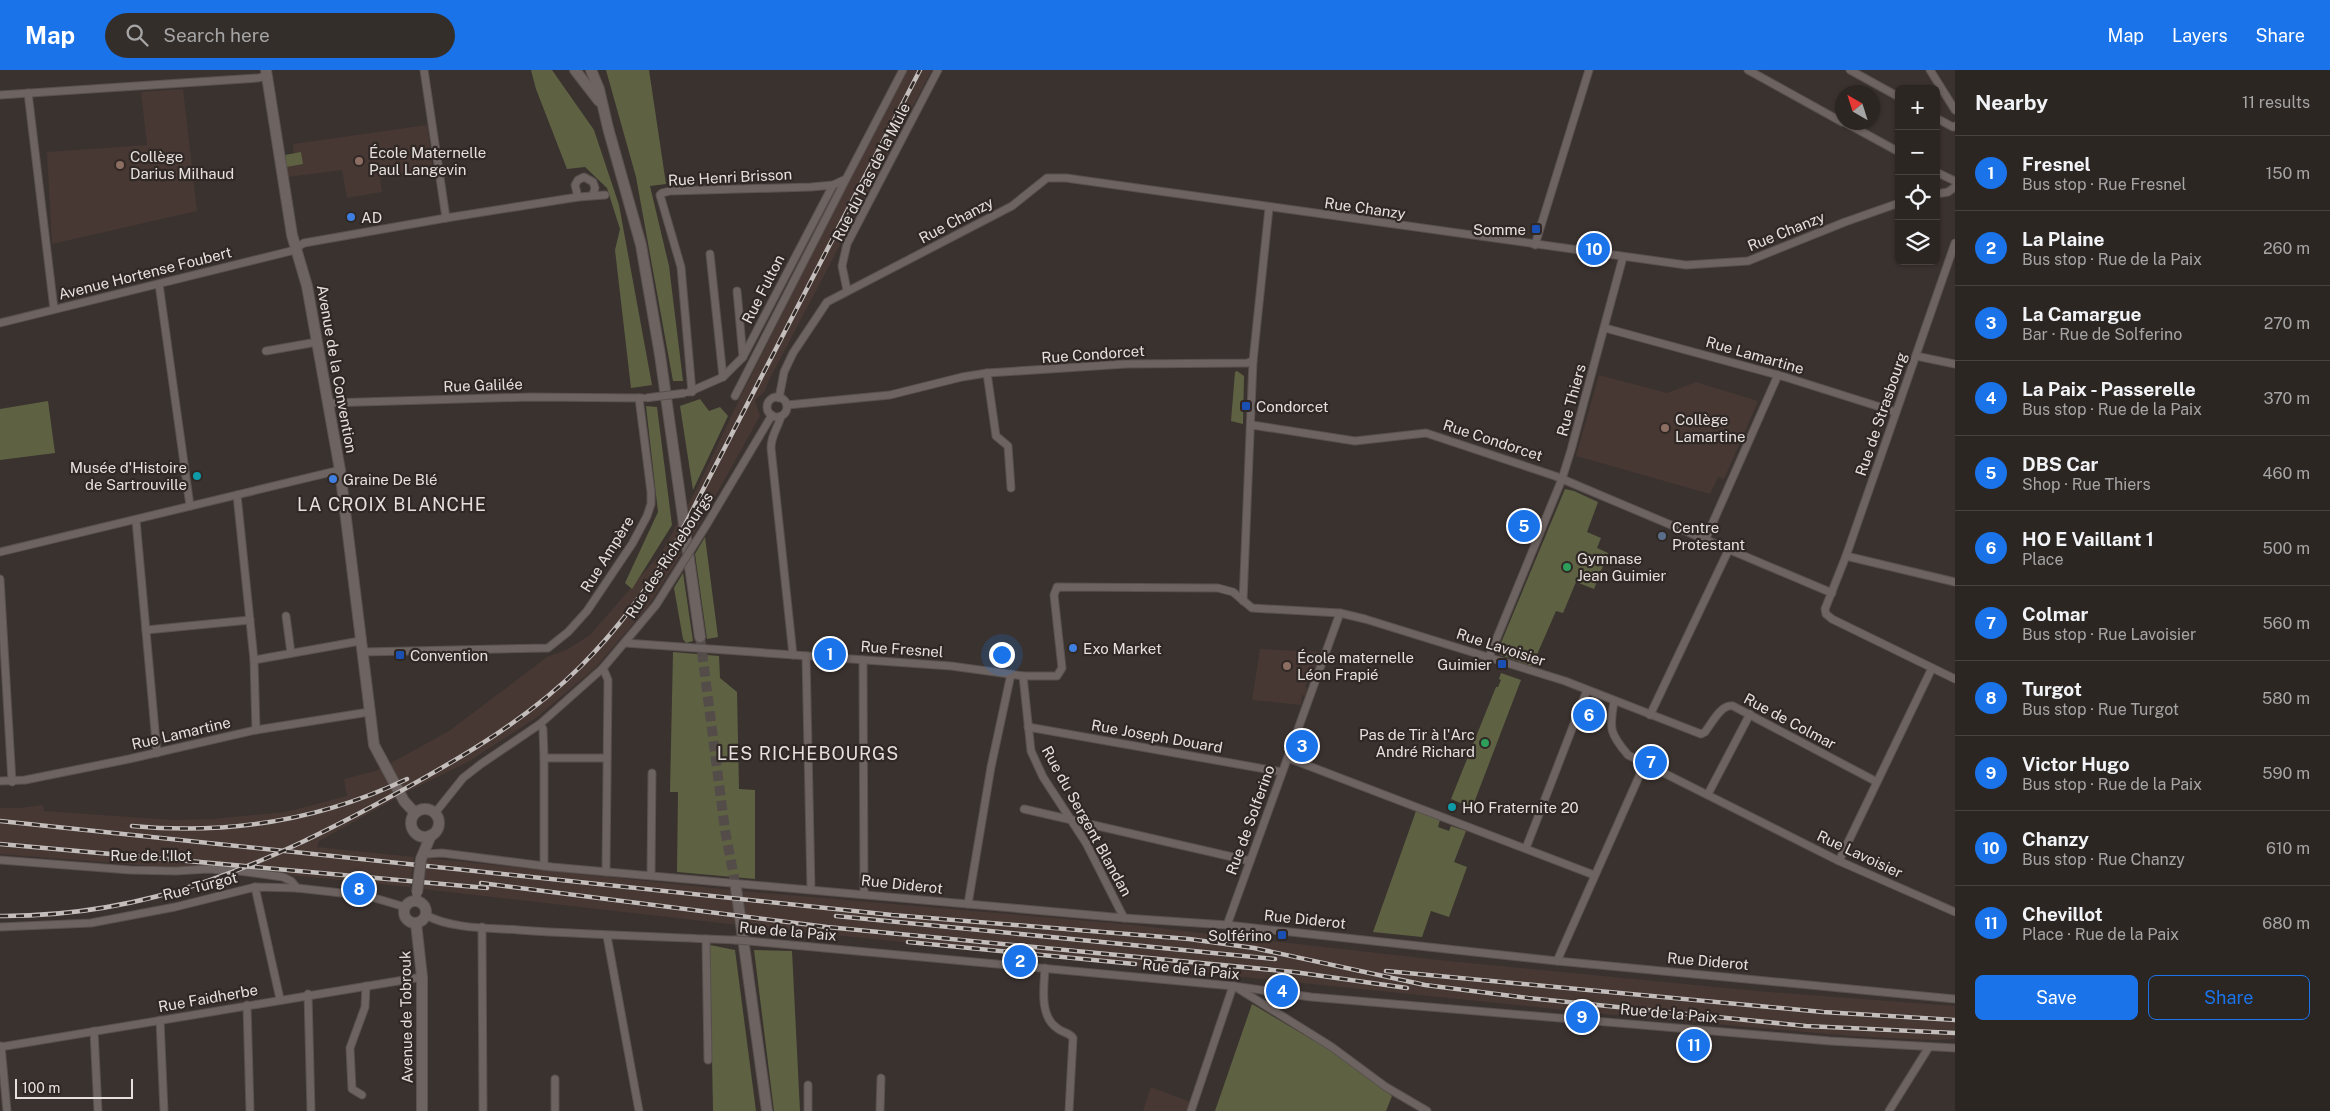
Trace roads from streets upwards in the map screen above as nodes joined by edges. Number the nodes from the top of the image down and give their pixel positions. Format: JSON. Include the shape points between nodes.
{"nodes":[{"id":1,"x":424,"y":70,"type":"edge"},
{"id":2,"x":575,"y":70,"type":"edge"},
{"id":3,"x":591,"y":70,"type":"edge"},
{"id":4,"x":904,"y":70,"type":"edge"},
{"id":5,"x":938,"y":70,"type":"edge"},
{"id":6,"x":1589,"y":70,"type":"edge"},
{"id":7,"x":1748,"y":70,"type":"edge"},
{"id":8,"x":1850,"y":70,"type":"edge"},
{"id":9,"x":1930,"y":70,"type":"edge"},
{"id":10,"x":266,"y":73,"type":"edge"},
{"id":11,"x":28,"y":93,"type":"junction"},
{"id":12,"x":1895,"y":95,"type":"edge"},
{"id":13,"x":0,"y":96,"type":"edge"},
{"id":14,"x":601,"y":104,"type":"junction"},
{"id":15,"x":1955,"y":110,"type":"edge"},
{"id":16,"x":1835,"y":118,"type":"edge"},
{"id":17,"x":1940,"y":120,"type":"edge"},
{"id":18,"x":1955,"y":126,"type":"edge"},
{"id":19,"x":1858,"y":130,"type":"edge"},
{"id":20,"x":1895,"y":150,"type":"edge"},
{"id":21,"x":1940,"y":176,"type":"edge"},
{"id":22,"x":848,"y":178,"type":"junction"},
{"id":23,"x":1955,"y":181,"type":"edge"},
{"id":24,"x":833,"y":185,"type":"junction"},
{"id":25,"x":1955,"y":187,"type":"edge"},
{"id":26,"x":1940,"y":193,"type":"edge"},
{"id":27,"x":605,"y":194,"type":"dead end"},
{"id":28,"x":593,"y":195,"type":"junction"},
{"id":29,"x":578,"y":197,"type":"junction"},
{"id":30,"x":1895,"y":204,"type":"edge"},
{"id":31,"x":1269,"y":208,"type":"junction"},
{"id":32,"x":446,"y":218,"type":"junction"},
{"id":33,"x":1955,"y":243,"type":"edge"},
{"id":34,"x":1535,"y":245,"type":"junction"},
{"id":35,"x":296,"y":250,"type":"junction"},
{"id":36,"x":710,"y":254,"type":"dead end"},
{"id":37,"x":1623,"y":257,"type":"junction"},
{"id":38,"x":159,"y":284,"type":"junction"},
{"id":39,"x":847,"y":290,"type":"junction"},
{"id":40,"x":737,"y":291,"type":"dead end"},
{"id":41,"x":54,"y":309,"type":"junction"},
{"id":42,"x":0,"y":323,"type":"edge"},
{"id":43,"x":1605,"y":328,"type":"junction"},
{"id":44,"x":317,"y":342,"type":"junction"},
{"id":45,"x":266,"y":351,"type":"dead end"},
{"id":46,"x":1916,"y":356,"type":"junction"},
{"id":47,"x":743,"y":358,"type":"junction"},
{"id":48,"x":1253,"y":361,"type":"junction"},
{"id":49,"x":1955,"y":364,"type":"edge"},
{"id":50,"x":987,"y":373,"type":"junction"},
{"id":51,"x":1778,"y":374,"type":"junction"},
{"id":52,"x":723,"y":377,"type":"junction"},
{"id":53,"x":692,"y":391,"type":"junction"},
{"id":54,"x":735,"y":396,"type":"dead end"},
{"id":55,"x":643,"y":398,"type":"junction"},
{"id":56,"x":779,"y":398,"type":"junction"},
{"id":57,"x":328,"y":403,"type":"junction"},
{"id":58,"x":786,"y":405,"type":"junction"},
{"id":59,"x":1896,"y":412,"type":"junction"},
{"id":60,"x":772,"y":415,"type":"junction"},
{"id":61,"x":781,"y":416,"type":"junction"},
{"id":62,"x":1252,"y":425,"type":"junction"},
{"id":63,"x":771,"y":442,"type":"junction"},
{"id":64,"x":756,"y":443,"type":"junction"},
{"id":65,"x":340,"y":470,"type":"junction"},
{"id":66,"x":1562,"y":479,"type":"junction"},
{"id":67,"x":1012,"y":488,"type":"dead end"},
{"id":68,"x":237,"y":495,"type":"junction"},
{"id":69,"x":190,"y":506,"type":"junction"},
{"id":70,"x":136,"y":520,"type":"junction"},
{"id":71,"x":1706,"y":538,"type":"junction"},
{"id":72,"x":1729,"y":549,"type":"junction"},
{"id":73,"x":0,"y":552,"type":"edge"},
{"id":74,"x":1846,"y":556,"type":"junction"},
{"id":75,"x":0,"y":579,"type":"edge"},
{"id":76,"x":1955,"y":582,"type":"edge"},
{"id":77,"x":1832,"y":593,"type":"junction"},
{"id":78,"x":1243,"y":601,"type":"junction"},
{"id":79,"x":1340,"y":613,"type":"junction"},
{"id":80,"x":286,"y":616,"type":"dead end"},
{"id":81,"x":250,"y":620,"type":"junction"},
{"id":82,"x":146,"y":630,"type":"junction"},
{"id":83,"x":700,"y":637,"type":"tunnel mouth"},
{"id":84,"x":360,"y":641,"type":"junction"},
{"id":85,"x":625,"y":644,"type":"junction"},
{"id":86,"x":362,"y":652,"type":"junction"},
{"id":87,"x":291,"y":653,"type":"junction"},
{"id":88,"x":793,"y":655,"type":"junction"},
{"id":89,"x":806,"y":656,"type":"junction"},
{"id":90,"x":1489,"y":657,"type":"junction"},
{"id":91,"x":254,"y":660,"type":"junction"},
{"id":92,"x":863,"y":660,"type":"junction"},
{"id":93,"x":603,"y":668,"type":"junction"},
{"id":94,"x":1932,"y":668,"type":"junction"},
{"id":95,"x":1010,"y":674,"type":"junction"},
{"id":96,"x":1024,"y":676,"type":"junction"},
{"id":97,"x":1057,"y":676,"type":"joint"},
{"id":98,"x":1955,"y":679,"type":"edge"},
{"id":99,"x":1586,"y":690,"type":"junction"},
{"id":100,"x":1614,"y":702,"type":"junction"},
{"id":101,"x":369,"y":712,"type":"junction"},
{"id":102,"x":1750,"y":714,"type":"junction"},
{"id":103,"x":1650,"y":715,"type":"junction"},
{"id":104,"x":540,"y":724,"type":"junction"},
{"id":105,"x":1028,"y":727,"type":"junction"},
{"id":106,"x":256,"y":730,"type":"junction"},
{"id":107,"x":157,"y":753,"type":"junction"},
{"id":108,"x":544,"y":758,"type":"junction"},
{"id":109,"x":607,"y":758,"type":"junction"},
{"id":110,"x":1288,"y":758,"type":"junction"},
{"id":111,"x":1645,"y":762,"type":"junction"},
{"id":112,"x":1282,"y":772,"type":"junction"},
{"id":113,"x":652,"y":773,"type":"dead end"},
{"id":114,"x":0,"y":781,"type":"edge"},
{"id":115,"x":12,"y":782,"type":"junction"},
{"id":116,"x":1877,"y":782,"type":"junction"},
{"id":117,"x":1708,"y":794,"type":"junction"},
{"id":118,"x":1024,"y":809,"type":"dead end"},
{"id":119,"x":415,"y":813,"type":"junction"},
{"id":120,"x":435,"y":813,"type":"junction"},
{"id":121,"x":1072,"y":820,"type":"junction"},
{"id":122,"x":419,"y":835,"type":"junction"},
{"id":123,"x":430,"y":835,"type":"junction"},
{"id":124,"x":1526,"y":848,"type":"junction"},
{"id":125,"x":422,"y":856,"type":"junction"},
{"id":126,"x":0,"y":860,"type":"edge"},
{"id":127,"x":1250,"y":861,"type":"junction"},
{"id":128,"x":1839,"y":861,"type":"junction"},
{"id":129,"x":544,"y":866,"type":"junction"},
{"id":130,"x":606,"y":872,"type":"junction"},
{"id":131,"x":651,"y":875,"type":"junction"},
{"id":132,"x":1594,"y":875,"type":"junction"},
{"id":133,"x":256,"y":887,"type":"junction"},
{"id":134,"x":298,"y":888,"type":"junction"},
{"id":135,"x":736,"y":888,"type":"tunnel mouth"},
{"id":136,"x":811,"y":889,"type":"junction"},
{"id":137,"x":864,"y":894,"type":"junction"},
{"id":138,"x":417,"y":897,"type":"junction"},
{"id":139,"x":968,"y":904,"type":"junction"},
{"id":140,"x":405,"y":907,"type":"junction"},
{"id":141,"x":1955,"y":912,"type":"edge"},
{"id":142,"x":426,"y":915,"type":"junction"},
{"id":143,"x":1124,"y":918,"type":"junction"},
{"id":144,"x":416,"y":923,"type":"junction"},
{"id":145,"x":1227,"y":924,"type":"junction"},
{"id":146,"x":0,"y":927,"type":"edge"},
{"id":147,"x":482,"y":927,"type":"junction"},
{"id":148,"x":607,"y":936,"type":"junction"},
{"id":149,"x":706,"y":939,"type":"junction"},
{"id":150,"x":1557,"y":961,"type":"junction"},
{"id":151,"x":1045,"y":968,"type":"junction"},
{"id":152,"x":422,"y":977,"type":"junction"},
{"id":153,"x":366,"y":986,"type":"junction"},
{"id":154,"x":1233,"y":986,"type":"junction"},
{"id":155,"x":1258,"y":989,"type":"junction"},
{"id":156,"x":308,"y":994,"type":"junction"},
{"id":157,"x":1252,"y":998,"type":"junction"},
{"id":158,"x":280,"y":999,"type":"junction"},
{"id":159,"x":1955,"y":999,"type":"edge"},
{"id":160,"x":247,"y":1005,"type":"junction"},
{"id":161,"x":160,"y":1020,"type":"junction"},
{"id":162,"x":94,"y":1031,"type":"junction"},
{"id":163,"x":0,"y":1047,"type":"edge"},
{"id":164,"x":1929,"y":1047,"type":"junction"},
{"id":165,"x":1955,"y":1048,"type":"edge"},
{"id":166,"x":708,"y":1060,"type":"dead end"},
{"id":167,"x":881,"y":1078,"type":"dead end"},
{"id":168,"x":555,"y":1079,"type":"dead end"},
{"id":169,"x":808,"y":1084,"type":"dead end"},
{"id":170,"x":362,"y":1095,"type":"dead end"},
{"id":171,"x":7,"y":1111,"type":"edge"},
{"id":172,"x":98,"y":1111,"type":"edge"},
{"id":173,"x":164,"y":1111,"type":"edge"},
{"id":174,"x":250,"y":1111,"type":"edge"},
{"id":175,"x":310,"y":1111,"type":"edge"},
{"id":176,"x":422,"y":1111,"type":"edge"},
{"id":177,"x":483,"y":1111,"type":"edge"},
{"id":178,"x":555,"y":1111,"type":"edge"},
{"id":179,"x":639,"y":1111,"type":"edge"},
{"id":180,"x":768,"y":1111,"type":"edge"},
{"id":181,"x":808,"y":1111,"type":"edge"},
{"id":182,"x":880,"y":1111,"type":"edge"},
{"id":183,"x":1068,"y":1111,"type":"edge"},
{"id":184,"x":1191,"y":1111,"type":"edge"},
{"id":185,"x":1427,"y":1111,"type":"edge"},
{"id":186,"x":1888,"y":1111,"type":"edge"}],
"edges":[{"from":1,"to":32,"type":"street"},
{"from":2,"to":14,"type":"street"},
{"from":3,"to":14,"type":"street"},
{"from":4,"to":22,"type":"street"},
{"from":5,"to":39,"type":"street","name":"Rue du Pas de la Mule","via":[[847,244],[842,266]]},
{"from":6,"to":34,"type":"street"},
{"from":7,"to":16,"type":"street"},
{"from":8,"to":12,"type":"street"},
{"from":9,"to":15,"type":"street"},
{"from":10,"to":11,"type":"street","via":[[258,78]]},
{"from":10,"to":35,"type":"street","name":"Avenue de la Convention"},
{"from":11,"to":13,"type":"street"},
{"from":11,"to":41,"type":"street"},
{"from":14,"to":83,"type":"street","via":[[640,245],[655,322]]},
{"from":17,"to":18,"type":"street"},
{"from":19,"to":20,"type":"street"},
{"from":21,"to":23,"type":"street"},
{"from":22,"to":24,"type":"street","name":"Rue Henri Brisson"},
{"from":22,"to":54,"type":"street"},
{"from":24,"to":47,"type":"street","name":"Rue Fulton"},
{"from":24,"to":53,"type":"street","name":"Rue Henri Brisson","via":[[670,191],[660,195],[682,267]]},
{"from":25,"to":26,"type":"street"},
{"from":27,"to":28,"type":"street"},
{"from":28,"to":29,"type":"street"},
{"from":28,"to":29,"type":"street","via":[[593,182],[584,178],[575,186]]},
{"from":29,"to":32,"type":"street"},
{"from":30,"to":37,"type":"street","name":"Rue Chanzy","via":[[1748,261],[1686,265]]},
{"from":31,"to":34,"type":"street","name":"Rue Chanzy"},
{"from":31,"to":39,"type":"street","name":"Rue Chanzy","via":[[1066,178],[1047,178],[1012,206]]},
{"from":31,"to":48,"type":"street"},
{"from":32,"to":35,"type":"street","via":[[304,243]]},
{"from":33,"to":46,"type":"street","name":"Rue de Strasbourg"},
{"from":34,"to":37,"type":"street","name":"Rue Chanzy"},
{"from":35,"to":38,"type":"street","name":"Avenue Hortense Foubert"},
{"from":35,"to":44,"type":"street","name":"Avenue de la Convention","via":[[307,286]]},
{"from":36,"to":52,"type":"street"},
{"from":37,"to":43,"type":"street","name":"Rue Thiers"},
{"from":38,"to":41,"type":"street","name":"Avenue Hortense Foubert"},
{"from":38,"to":69,"type":"street"},
{"from":39,"to":56,"type":"street","name":"Rue Chanzy","via":[[827,302],[793,353],[784,372]]},
{"from":40,"to":47,"type":"street"},
{"from":41,"to":42,"type":"street","name":"Avenue Hortense Foubert"},
{"from":43,"to":51,"type":"street","name":"Rue Lamartine"},
{"from":43,"to":66,"type":"street","name":"Rue Thiers"},
{"from":44,"to":45,"type":"street"},
{"from":44,"to":57,"type":"street","name":"Avenue de la Convention"},
{"from":46,"to":49,"type":"street"},
{"from":46,"to":59,"type":"street","name":"Rue de Strasbourg"},
{"from":47,"to":52,"type":"street","name":"Rue Fulton"},
{"from":48,"to":50,"type":"street","name":"Rue Condorcet","via":[[1248,364],[1126,364]]},
{"from":48,"to":62,"type":"street"},
{"from":50,"to":58,"type":"street","name":"Rue Condorcet","via":[[890,395]]},
{"from":50,"to":67,"type":"street","via":[[996,436],[1008,446]]},
{"from":51,"to":59,"type":"street","name":"Rue Lamartine"},
{"from":51,"to":71,"type":"street"},
{"from":52,"to":53,"type":"street","name":"Rue Fulton"},
{"from":53,"to":55,"type":"street","name":"Rue Galilée","bridge":true},
{"from":55,"to":57,"type":"street","name":"Rue Galilée","via":[[531,397]]},
{"from":55,"to":86,"type":"street","name":"Rue Ampère","via":[[651,504],[632,544],[587,611],[568,632],[548,648]]},
{"from":56,"to":58,"type":"street"},
{"from":56,"to":60,"type":"street","via":[[771,400],[768,405]]},
{"from":57,"to":65,"type":"street","name":"Avenue de la Convention"},
{"from":58,"to":61,"type":"street","via":[[786,412]]},
{"from":59,"to":74,"type":"street","name":"Rue de Strasbourg"},
{"from":60,"to":61,"type":"street"},
{"from":60,"to":64,"type":"street","name":"Rue des Richebourgs"},
{"from":61,"to":63,"type":"street"},
{"from":62,"to":66,"type":"street","name":"Rue Condorcet","via":[[1355,441],[1426,433]]},
{"from":62,"to":78,"type":"street"},
{"from":63,"to":64,"type":"street","via":[[766,445]]},
{"from":63,"to":88,"type":"street"},
{"from":64,"to":85,"type":"street","name":"Rue des Richebourgs","bridge":true,"via":[[656,605]]},
{"from":65,"to":68,"type":"street"},
{"from":65,"to":84,"type":"street","name":"Avenue de la Convention"},
{"from":66,"to":71,"type":"street","name":"Rue Condorcet"},
{"from":66,"to":90,"type":"street","name":"Rue Thiers"},
{"from":68,"to":69,"type":"street"},
{"from":68,"to":81,"type":"street"},
{"from":69,"to":70,"type":"street"},
{"from":70,"to":73,"type":"street"},
{"from":70,"to":82,"type":"street"},
{"from":71,"to":72,"type":"street","name":"Rue Condorcet"},
{"from":72,"to":77,"type":"street","name":"Rue Condorcet"},
{"from":72,"to":103,"type":"street"},
{"from":74,"to":76,"type":"street"},
{"from":74,"to":77,"type":"street","name":"Rue de Strasbourg"},
{"from":75,"to":115,"type":"street"},
{"from":77,"to":94,"type":"street","name":"Rue de Strasbourg","via":[[1825,609],[1832,619]]},
{"from":78,"to":79,"type":"street","name":"Rue Lavoisier","via":[[1252,608]]},
{"from":78,"to":97,"type":"street","name":"Rue Lavoisier","via":[[1233,592],[1218,588],[1056,587],[1054,595],[1062,668]]},
{"from":79,"to":90,"type":"street","name":"Rue Lavoisier"},
{"from":79,"to":110,"type":"street","name":"Rue de Solferino"},
{"from":80,"to":87,"type":"street"},
{"from":81,"to":82,"type":"street"},
{"from":81,"to":91,"type":"street"},
{"from":82,"to":107,"type":"street"},
{"from":84,"to":86,"type":"street","name":"Avenue de la Convention"},
{"from":84,"to":87,"type":"street"},
{"from":85,"to":88,"type":"street","name":"Rue Fresnel"},
{"from":85,"to":93,"type":"street","name":"Rue des Richebourgs"},
{"from":86,"to":101,"type":"street","name":"Avenue de la Convention"},
{"from":87,"to":91,"type":"street"},
{"from":88,"to":89,"type":"street","name":"Rue Fresnel"},
{"from":89,"to":92,"type":"street","name":"Rue Fresnel"},
{"from":89,"to":136,"type":"street"},
{"from":90,"to":99,"type":"street","name":"Rue Lavoisier"},
{"from":91,"to":106,"type":"street"},
{"from":92,"to":95,"type":"street","name":"Rue Fresnel"},
{"from":92,"to":137,"type":"street"},
{"from":93,"to":104,"type":"street","name":"Rue des Richebourgs"},
{"from":93,"to":109,"type":"street","via":[[608,680]]},
{"from":94,"to":98,"type":"street"},
{"from":94,"to":116,"type":"street"},
{"from":95,"to":96,"type":"street","name":"Rue Fresnel"},
{"from":95,"to":139,"type":"street"},
{"from":96,"to":97,"type":"street","name":"Rue Fresnel"},
{"from":96,"to":105,"type":"street","name":"Rue du Sergent Blandan"},
{"from":99,"to":100,"type":"street","name":"Rue Lavoisier"},
{"from":99,"to":124,"type":"street"},
{"from":100,"to":103,"type":"street","name":"Rue de Colmar"},
{"from":100,"to":111,"type":"street","name":"Rue Lavoisier","via":[[1611,732],[1628,755]]},
{"from":101,"to":106,"type":"street","name":"Rue Lamartine"},
{"from":101,"to":119,"type":"street","name":"Avenue de la Convention","via":[[374,745],[404,801]]},
{"from":102,"to":103,"type":"street","name":"Rue de Colmar","via":[[1728,705],[1701,734]]},
{"from":102,"to":116,"type":"street","name":"Rue de Colmar"},
{"from":102,"to":117,"type":"street"},
{"from":104,"to":108,"type":"street"},
{"from":104,"to":120,"type":"street","name":"Rue des Richebourgs","via":[[464,778]]},
{"from":105,"to":112,"type":"street","name":"Rue Joseph Douard"},
{"from":105,"to":121,"type":"street","name":"Rue du Sergent Blandan","via":[[1031,751],[1043,777]]},
{"from":106,"to":107,"type":"street","name":"Rue Lamartine"},
{"from":107,"to":115,"type":"street","name":"Rue Lamartine"},
{"from":108,"to":109,"type":"street"},
{"from":108,"to":129,"type":"street"},
{"from":109,"to":130,"type":"street"},
{"from":110,"to":112,"type":"street","name":"Rue de Solferino"},
{"from":110,"to":124,"type":"street"},
{"from":111,"to":117,"type":"street","name":"Rue Lavoisier"},
{"from":111,"to":132,"type":"street"},
{"from":112,"to":127,"type":"street","name":"Rue de Solferino"},
{"from":113,"to":131,"type":"street"},
{"from":114,"to":115,"type":"street","name":"Rue Lamartine"},
{"from":116,"to":128,"type":"street"},
{"from":117,"to":128,"type":"street","name":"Rue Lavoisier"},
{"from":118,"to":121,"type":"street"},
{"from":119,"to":120,"type":"street","via":[[423,809]]},
{"from":119,"to":122,"type":"street","via":[[411,825]]},
{"from":120,"to":123,"type":"street","via":[[439,825]]},
{"from":121,"to":127,"type":"street"},
{"from":121,"to":143,"type":"street","name":"Rue du Sergent Blandan"},
{"from":122,"to":123,"type":"street"},
{"from":122,"to":125,"type":"street"},
{"from":123,"to":125,"type":"street"},
{"from":124,"to":132,"type":"street"},
{"from":125,"to":129,"type":"street","name":"Rue Diderot","via":[[442,853]]},
{"from":125,"to":138,"type":"street","bridge":true},
{"from":126,"to":134,"type":"street","name":"Rue de l'Ilot","via":[[130,870],[240,871],[283,877]]},
{"from":127,"to":145,"type":"street","name":"Rue de Solferino"},
{"from":128,"to":141,"type":"street","name":"Rue Lavoisier"},
{"from":129,"to":130,"type":"street","name":"Rue Diderot"},
{"from":130,"to":131,"type":"street","name":"Rue Diderot"},
{"from":131,"to":136,"type":"street","name":"Rue Diderot"},
{"from":132,"to":150,"type":"street"},
{"from":133,"to":134,"type":"street","name":"Rue Turgot"},
{"from":133,"to":146,"type":"street","name":"Rue Turgot","via":[[91,923]]},
{"from":133,"to":158,"type":"street"},
{"from":134,"to":140,"type":"street","name":"Rue Turgot","via":[[368,896]]},
{"from":135,"to":180,"type":"street"},
{"from":136,"to":137,"type":"street","name":"Rue Diderot"},
{"from":137,"to":139,"type":"street","name":"Rue Diderot"},
{"from":138,"to":140,"type":"street"},
{"from":138,"to":142,"type":"street","via":[[424,904]]},
{"from":139,"to":143,"type":"street","name":"Rue Diderot"},
{"from":140,"to":144,"type":"street","via":[[406,918]]},
{"from":142,"to":144,"type":"street"},
{"from":142,"to":147,"type":"street","name":"Rue de la Paix","via":[[436,921]]},
{"from":143,"to":145,"type":"street","name":"Rue Diderot"},
{"from":144,"to":152,"type":"street","name":"Avenue de Tobrouk"},
{"from":145,"to":150,"type":"street","name":"Rue Diderot"},
{"from":147,"to":148,"type":"street","name":"Rue de la Paix"},
{"from":147,"to":177,"type":"street"},
{"from":148,"to":149,"type":"street","name":"Rue de la Paix"},
{"from":148,"to":179,"type":"street"},
{"from":149,"to":151,"type":"street","name":"Rue de la Paix","bridge":true},
{"from":149,"to":166,"type":"street"},
{"from":150,"to":159,"type":"street","name":"Rue Diderot"},
{"from":151,"to":154,"type":"street","name":"Rue de la Paix"},
{"from":151,"to":183,"type":"street","via":[[1043,995],[1047,1014],[1056,1028],[1073,1038]]},
{"from":152,"to":153,"type":"street","name":"Rue Faidherbe"},
{"from":152,"to":176,"type":"street","name":"Avenue de Tobrouk"},
{"from":153,"to":156,"type":"street","name":"Rue Faidherbe"},
{"from":153,"to":170,"type":"street","via":[[365,1008],[350,1048],[352,1089]]},
{"from":154,"to":155,"type":"street","name":"Rue de la Paix"},
{"from":154,"to":157,"type":"street"},
{"from":154,"to":184,"type":"street"},
{"from":155,"to":157,"type":"street"},
{"from":155,"to":164,"type":"street","name":"Rue de la Paix","via":[[1311,997]]},
{"from":156,"to":158,"type":"street","name":"Rue Faidherbe"},
{"from":156,"to":175,"type":"street"},
{"from":157,"to":185,"type":"street"},
{"from":158,"to":160,"type":"street","name":"Rue Faidherbe"},
{"from":160,"to":161,"type":"street","name":"Rue Faidherbe"},
{"from":160,"to":174,"type":"street"},
{"from":161,"to":162,"type":"street","name":"Rue Faidherbe"},
{"from":161,"to":173,"type":"street"},
{"from":162,"to":163,"type":"street","name":"Rue Faidherbe"},
{"from":162,"to":172,"type":"street"},
{"from":163,"to":171,"type":"street"},
{"from":164,"to":165,"type":"street","name":"Rue de la Paix"},
{"from":164,"to":186,"type":"street"},
{"from":167,"to":182,"type":"street"},
{"from":168,"to":178,"type":"street"},
{"from":169,"to":181,"type":"street"}]}
